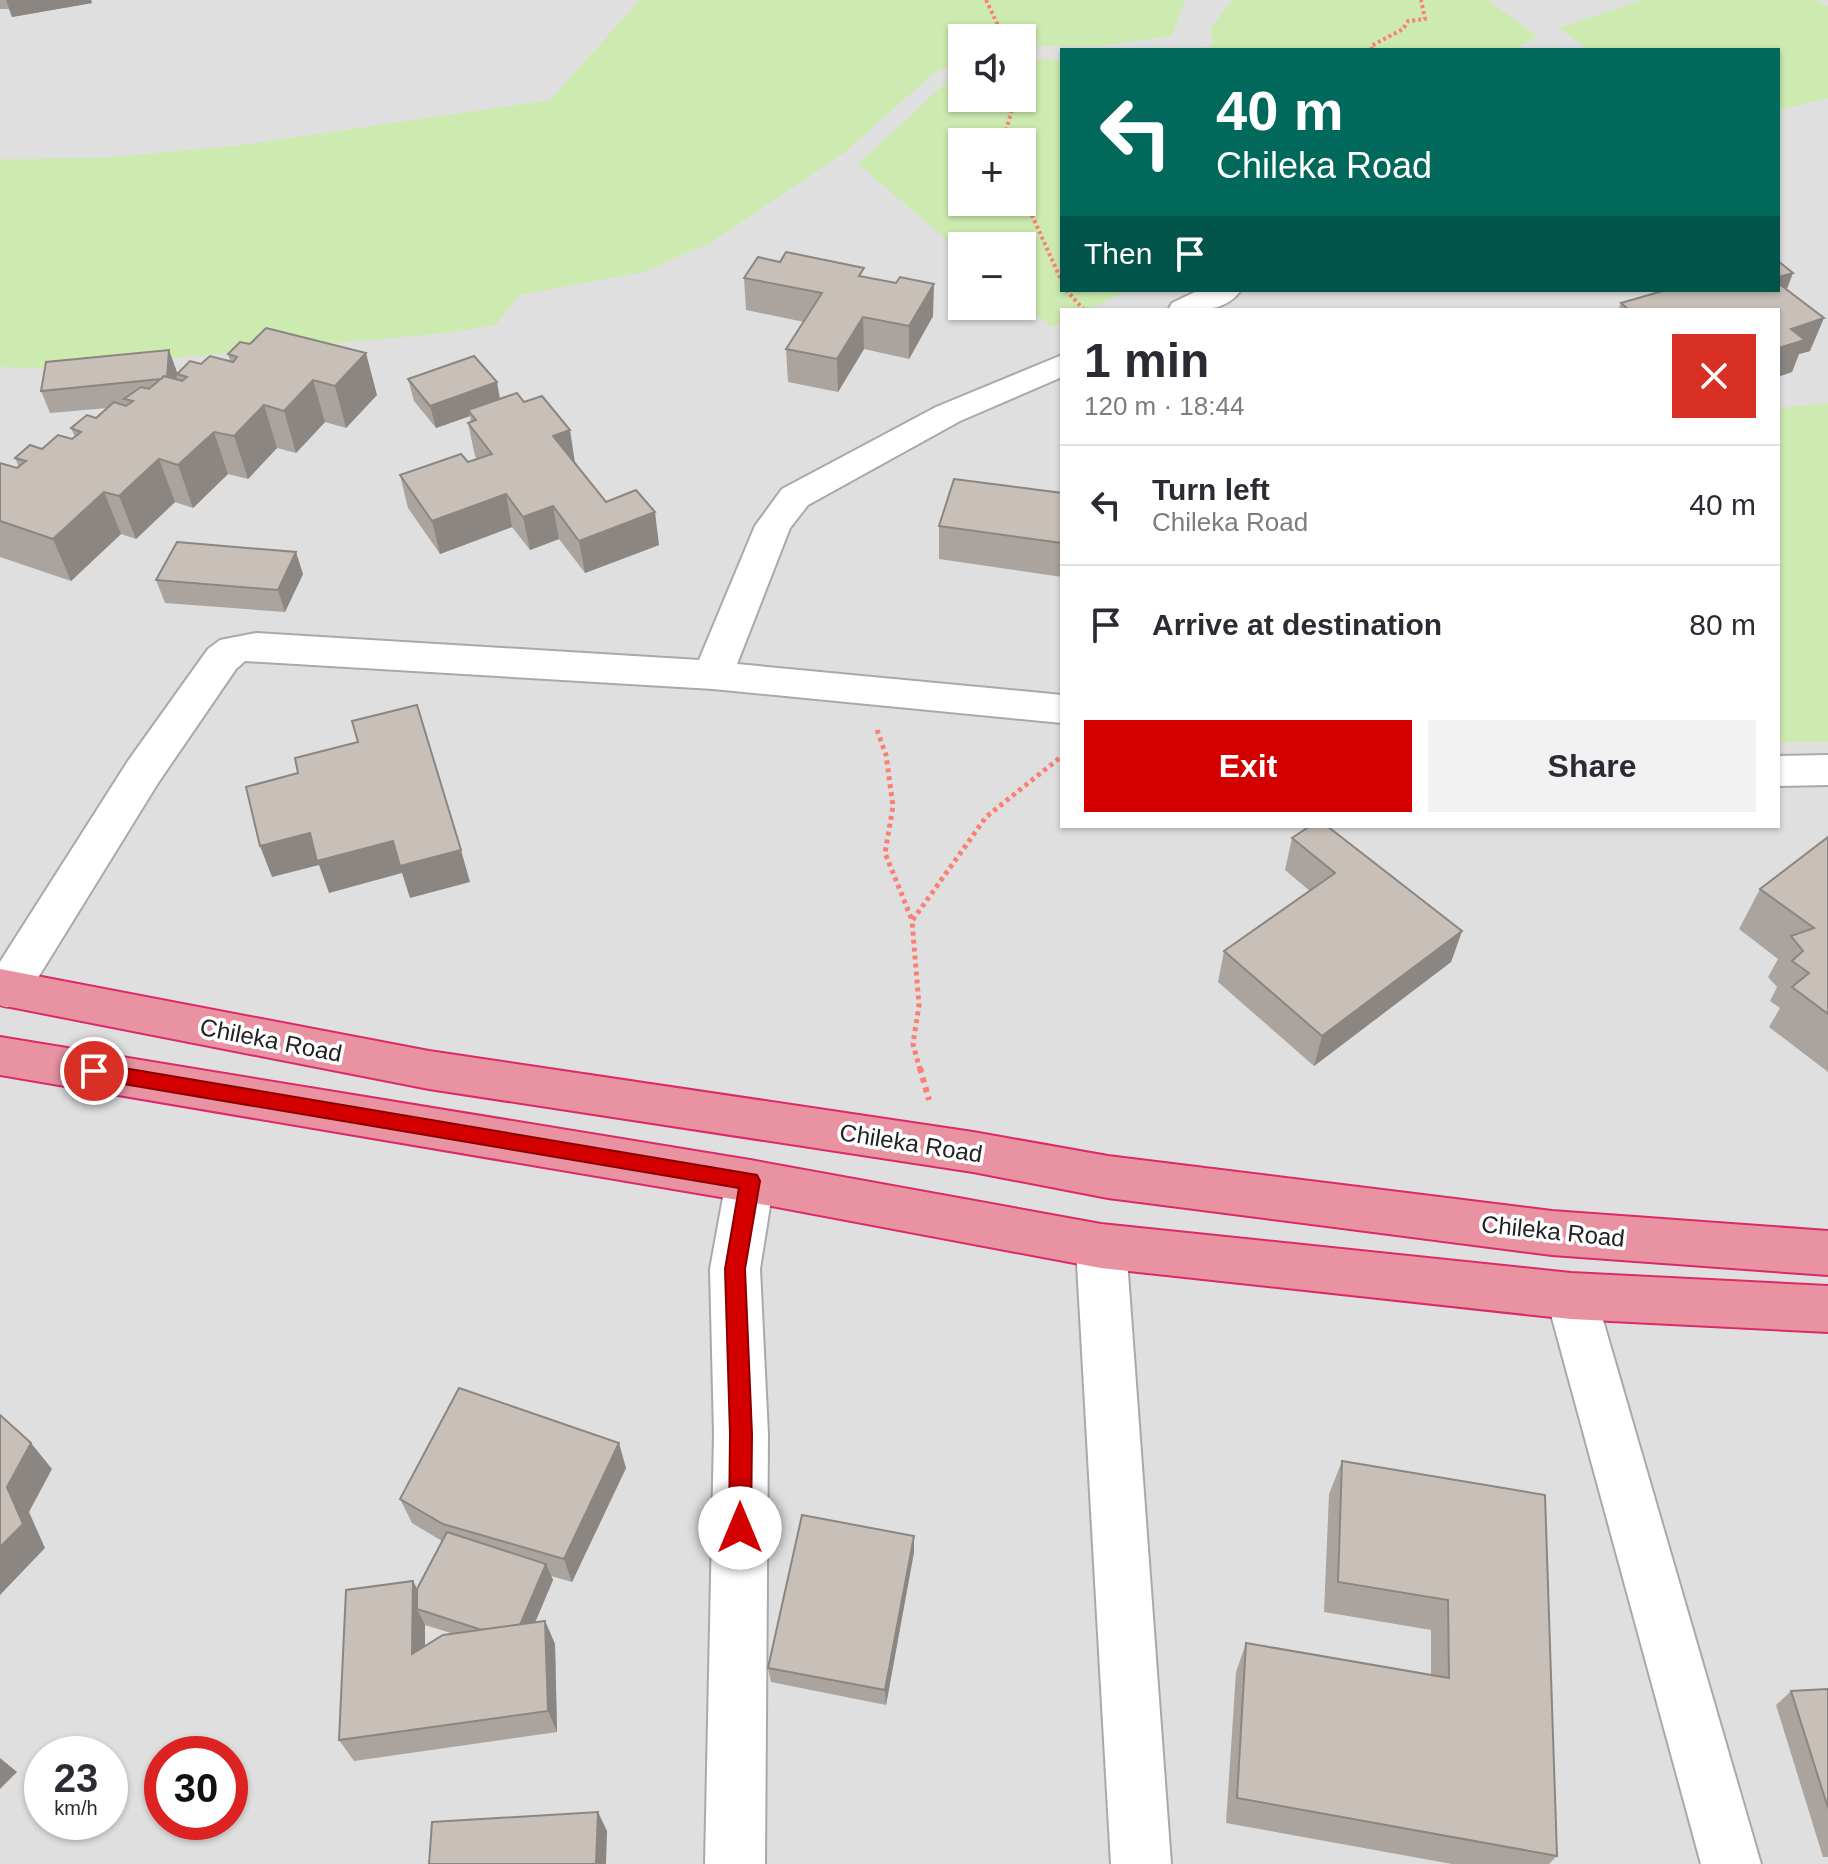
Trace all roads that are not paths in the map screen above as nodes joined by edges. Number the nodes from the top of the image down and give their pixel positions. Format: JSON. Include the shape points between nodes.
{"nodes":[{"id":1,"x":1221,"y":292,"type":"edge"},
{"id":2,"x":1188,"y":308,"type":"edge"},
{"id":3,"x":1060,"y":366,"type":"edge"},
{"id":4,"x":713,"y":675,"type":"junction"},
{"id":5,"x":1060,"y":709,"type":"edge"},
{"id":6,"x":1828,"y":770,"type":"edge"},
{"id":7,"x":1780,"y":771,"type":"edge"},
{"id":8,"x":3,"y":988,"type":"edge"},
{"id":9,"x":0,"y":1056,"type":"edge"},
{"id":10,"x":750,"y":1181,"type":"junction"},
{"id":11,"x":1101,"y":1246,"type":"junction"},
{"id":12,"x":1828,"y":1253,"type":"edge"},
{"id":13,"x":1571,"y":1296,"type":"junction"},
{"id":14,"x":1828,"y":1309,"type":"edge"},
{"id":15,"x":735,"y":1864,"type":"edge"},
{"id":16,"x":1141,"y":1864,"type":"edge"},
{"id":17,"x":1731,"y":1864,"type":"edge"}],
"edges":[{"from":1,"to":2,"type":"street"},
{"from":3,"to":4,"type":"street","via":[[948,414],[795,497],[773,526]]},
{"from":4,"to":5,"type":"street"},
{"from":4,"to":8,"type":"street","via":[[256,646],[234,649],[143,772]]},
{"from":6,"to":7,"type":"street"},
{"from":8,"to":12,"type":"highway","name":"Chileka Road","via":[[429,1070],[1108,1177],[1552,1233]]},
{"from":9,"to":10,"type":"highway"},
{"from":10,"to":11,"type":"highway"},
{"from":10,"to":15,"type":"street","via":[[735,1269],[741,1434]]},
{"from":11,"to":13,"type":"highway"},
{"from":11,"to":16,"type":"street"},
{"from":13,"to":14,"type":"highway"},
{"from":13,"to":17,"type":"street"}]}
